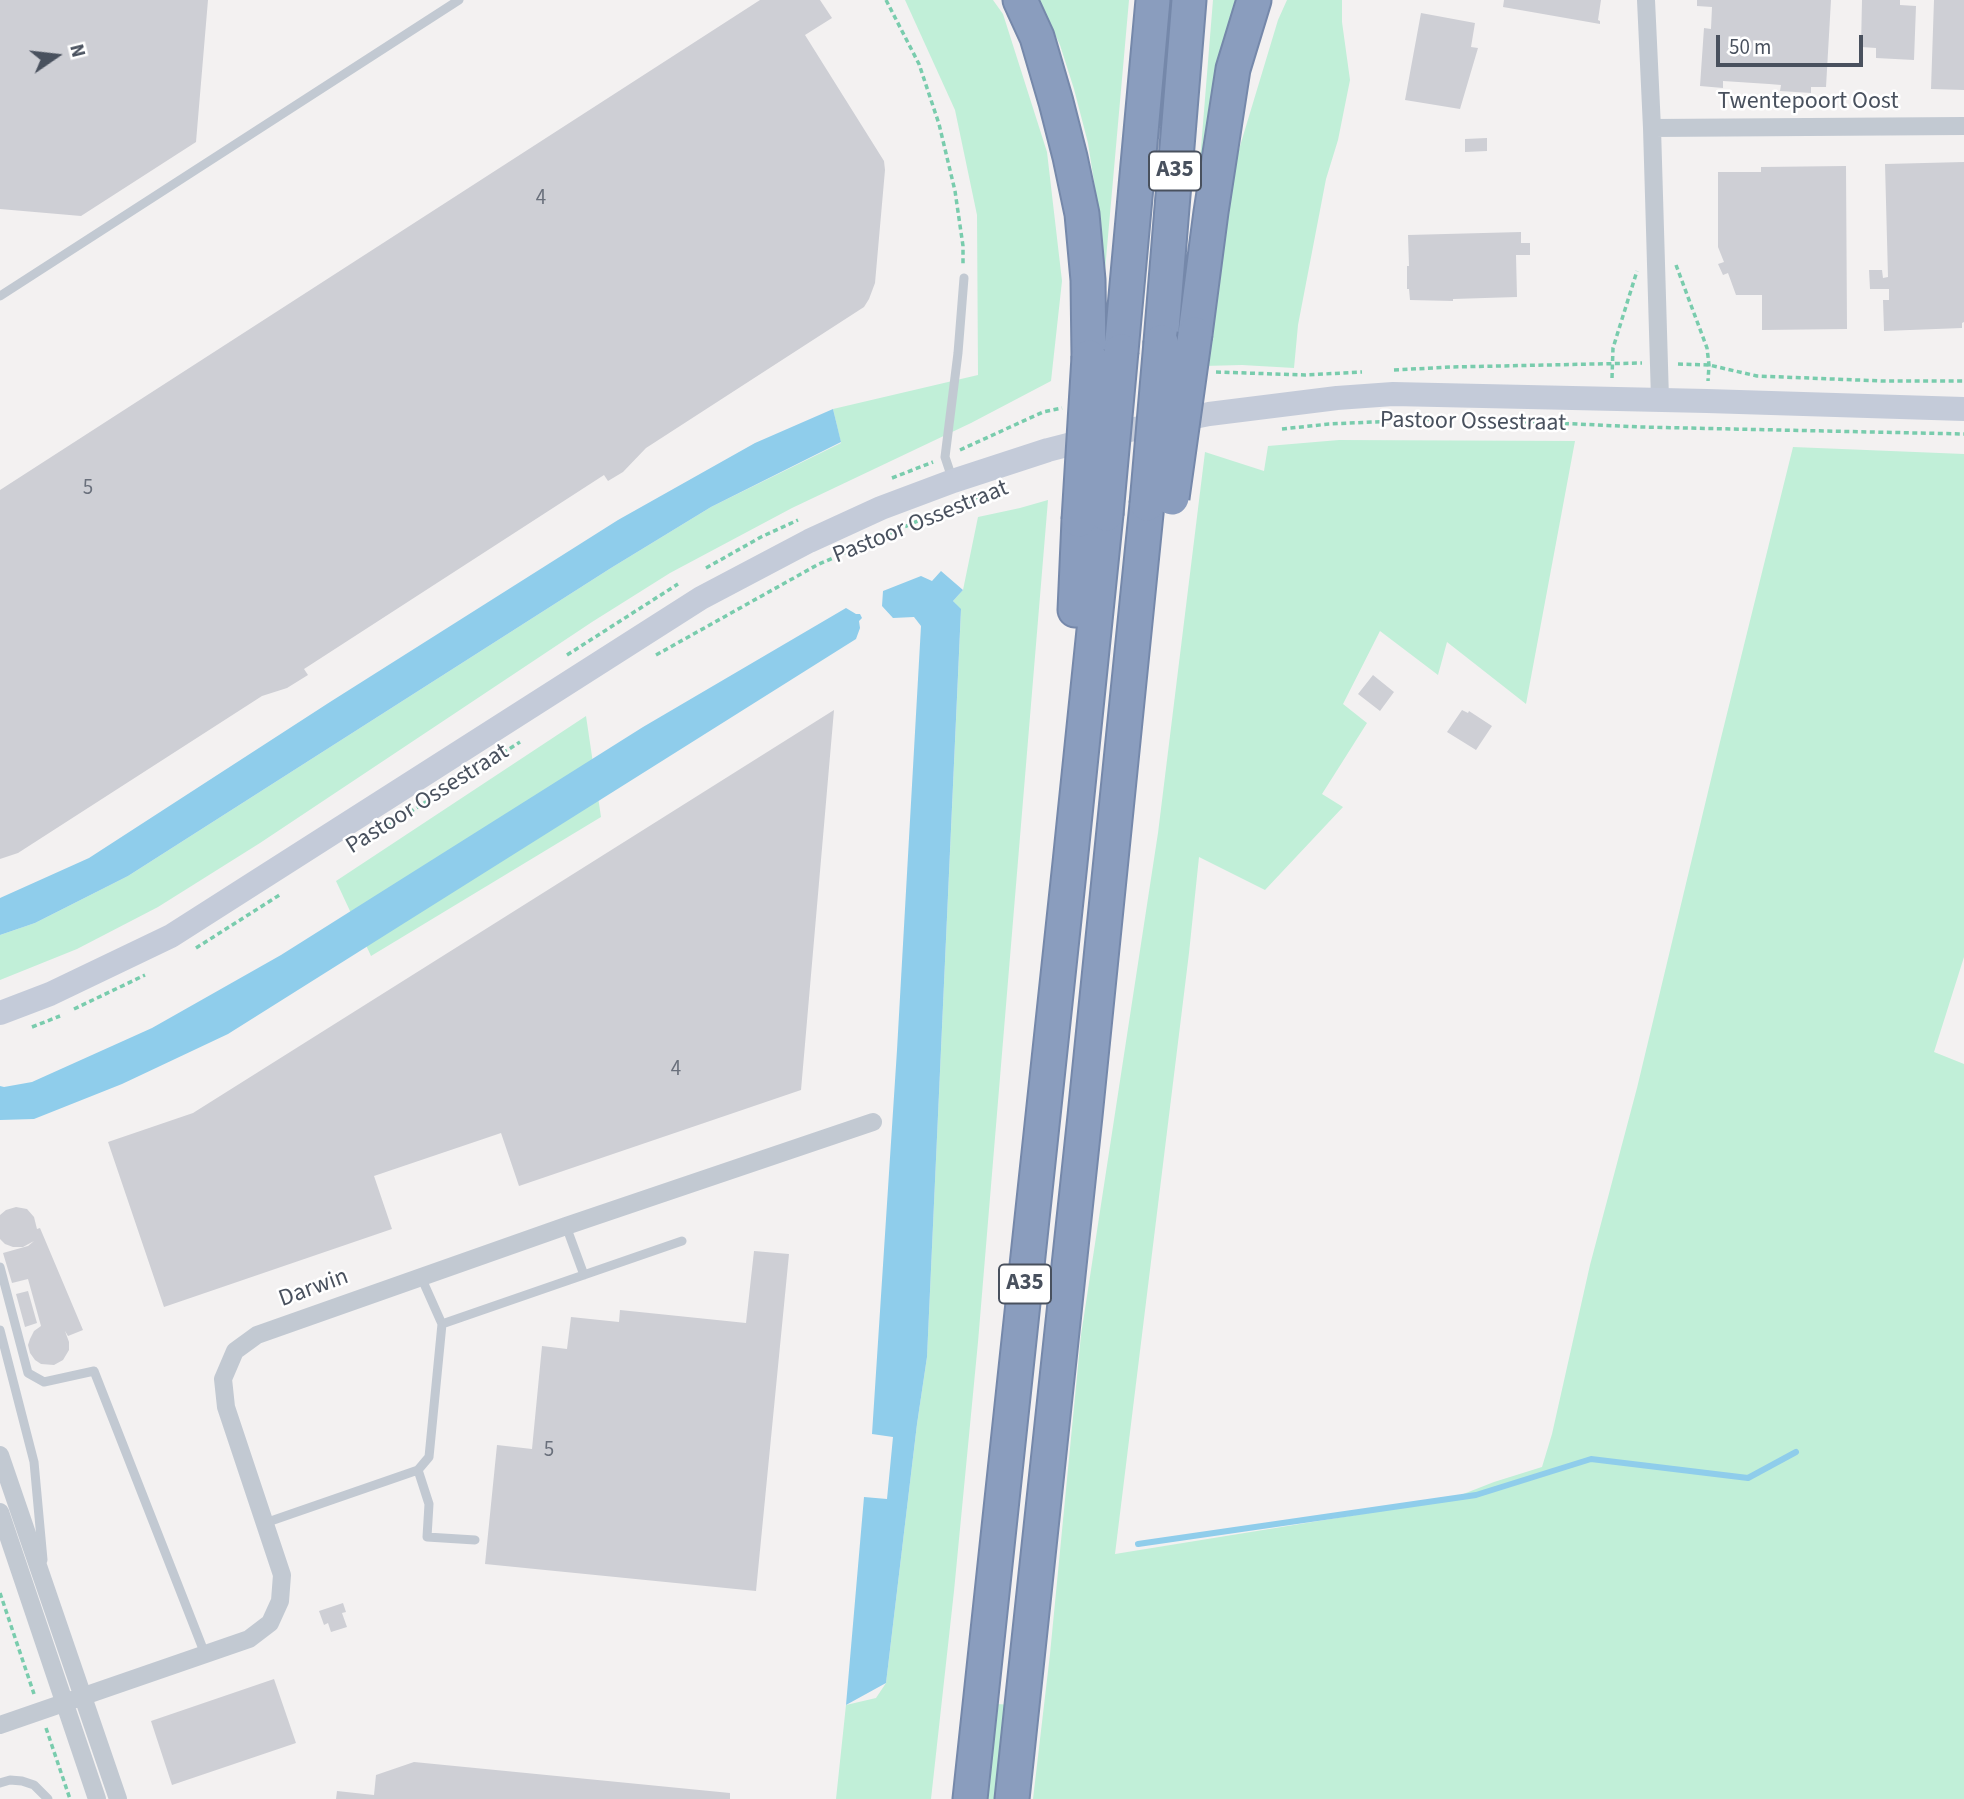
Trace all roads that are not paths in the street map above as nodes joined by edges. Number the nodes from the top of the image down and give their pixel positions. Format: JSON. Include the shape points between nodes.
{"nodes":[{"id":1,"x":459,"y":0,"type":"edge"},
{"id":2,"x":1020,"y":0,"type":"edge"},
{"id":3,"x":1153,"y":0,"type":"edge"},
{"id":4,"x":1189,"y":0,"type":"edge"},
{"id":5,"x":1254,"y":0,"type":"edge"},
{"id":6,"x":1646,"y":0,"type":"edge"},
{"id":7,"x":1964,"y":126,"type":"edge"},
{"id":8,"x":1652,"y":128,"type":"junction"},
{"id":9,"x":964,"y":278,"type":"road end"},
{"id":10,"x":0,"y":296,"type":"edge"},
{"id":11,"x":1660,"y":400,"type":"junction"},
{"id":12,"x":1964,"y":409,"type":"edge"},
{"id":13,"x":953,"y":481,"type":"junction"},
{"id":14,"x":1159,"y":501,"type":"junction"},
{"id":15,"x":1092,"y":517,"type":"junction"},
{"id":16,"x":0,"y":1013,"type":"edge"},
{"id":17,"x":873,"y":1122,"type":"dead end"},
{"id":18,"x":566,"y":1226,"type":"junction"},
{"id":19,"x":682,"y":1241,"type":"dead end"},
{"id":20,"x":0,"y":1267,"type":"edge"},
{"id":21,"x":583,"y":1275,"type":"junction"},
{"id":22,"x":421,"y":1277,"type":"junction"},
{"id":23,"x":442,"y":1324,"type":"junction"},
{"id":24,"x":0,"y":1330,"type":"edge"},
{"id":25,"x":0,"y":1455,"type":"edge"},
{"id":26,"x":418,"y":1469,"type":"junction"},
{"id":27,"x":0,"y":1512,"type":"edge"},
{"id":28,"x":265,"y":1523,"type":"junction"},
{"id":29,"x":475,"y":1540,"type":"dead end"},
{"id":30,"x":45,"y":1583,"type":"junction"},
{"id":31,"x":205,"y":1654,"type":"junction"},
{"id":32,"x":84,"y":1697,"type":"junction"},
{"id":33,"x":65,"y":1704,"type":"junction"},
{"id":34,"x":0,"y":1725,"type":"edge"},
{"id":35,"x":0,"y":1783,"type":"edge"},
{"id":36,"x":48,"y":1799,"type":"edge"},
{"id":37,"x":97,"y":1799,"type":"edge"},
{"id":38,"x":118,"y":1799,"type":"edge"},
{"id":39,"x":970,"y":1799,"type":"edge"},
{"id":40,"x":1012,"y":1799,"type":"edge"}],
"edges":[{"from":1,"to":10,"type":"lane"},
{"from":2,"to":15,"type":"highway","number":"A35","bridge":true,"via":[[1037,37],[1082,214],[1088,280]]},
{"from":3,"to":15,"type":"highway","number":"A35","bridge":true,"via":[[1121,351]]},
{"from":4,"to":14,"type":"highway","number":"A35","bridge":true,"via":[[1161,342]]},
{"from":5,"to":14,"type":"highway","number":"A35","bridge":true,"via":[[1233,69],[1195,334]]},
{"from":6,"to":8,"type":"street"},
{"from":7,"to":8,"type":"street","name":"Twentepoort Oost"},
{"from":8,"to":11,"type":"street"},
{"from":9,"to":13,"type":"lane","via":[[945,457]]},
{"from":11,"to":12,"type":"main road","name":"Pastoor Ossestraat"},
{"from":11,"to":13,"type":"main road","name":"Pastoor Ossestraat","via":[[1454,394],[1337,398],[1160,423],[1048,450]]},
{"from":13,"to":16,"type":"main road","name":"Pastoor Ossestraat","via":[[809,541],[701,598],[171,936]]},
{"from":14,"to":40,"type":"highway","number":"A35","via":[[1142,554]]},
{"from":15,"to":39,"type":"highway","number":"A35","via":[[1079,780]]},
{"from":17,"to":18,"type":"street","name":"Darwin"},
{"from":18,"to":21,"type":"lane"},
{"from":18,"to":22,"type":"street","name":"Darwin"},
{"from":19,"to":21,"type":"lane"},
{"from":20,"to":31,"type":"lane","via":[[28,1373],[44,1382],[94,1371]]},
{"from":21,"to":23,"type":"lane"},
{"from":22,"to":23,"type":"lane"},
{"from":22,"to":28,"type":"street","name":"Darwin","via":[[257,1335],[235,1351],[223,1379],[226,1407]]},
{"from":23,"to":26,"type":"lane","via":[[429,1457]]},
{"from":24,"to":30,"type":"lane","via":[[34,1462]]},
{"from":25,"to":30,"type":"street"},
{"from":26,"to":28,"type":"lane"},
{"from":26,"to":29,"type":"lane","via":[[429,1504],[427,1537]]},
{"from":27,"to":33,"type":"street"},
{"from":28,"to":31,"type":"street","name":"Darwin","via":[[282,1576],[280,1601],[270,1623],[249,1639]]},
{"from":30,"to":32,"type":"street"},
{"from":31,"to":32,"type":"street","name":"Darwin"},
{"from":32,"to":33,"type":"street","name":"Darwin"},
{"from":32,"to":38,"type":"street"},
{"from":33,"to":34,"type":"street","name":"Darwin"},
{"from":33,"to":37,"type":"street"},
{"from":35,"to":36,"type":"lane","via":[[22,1781],[34,1785]]}]}
